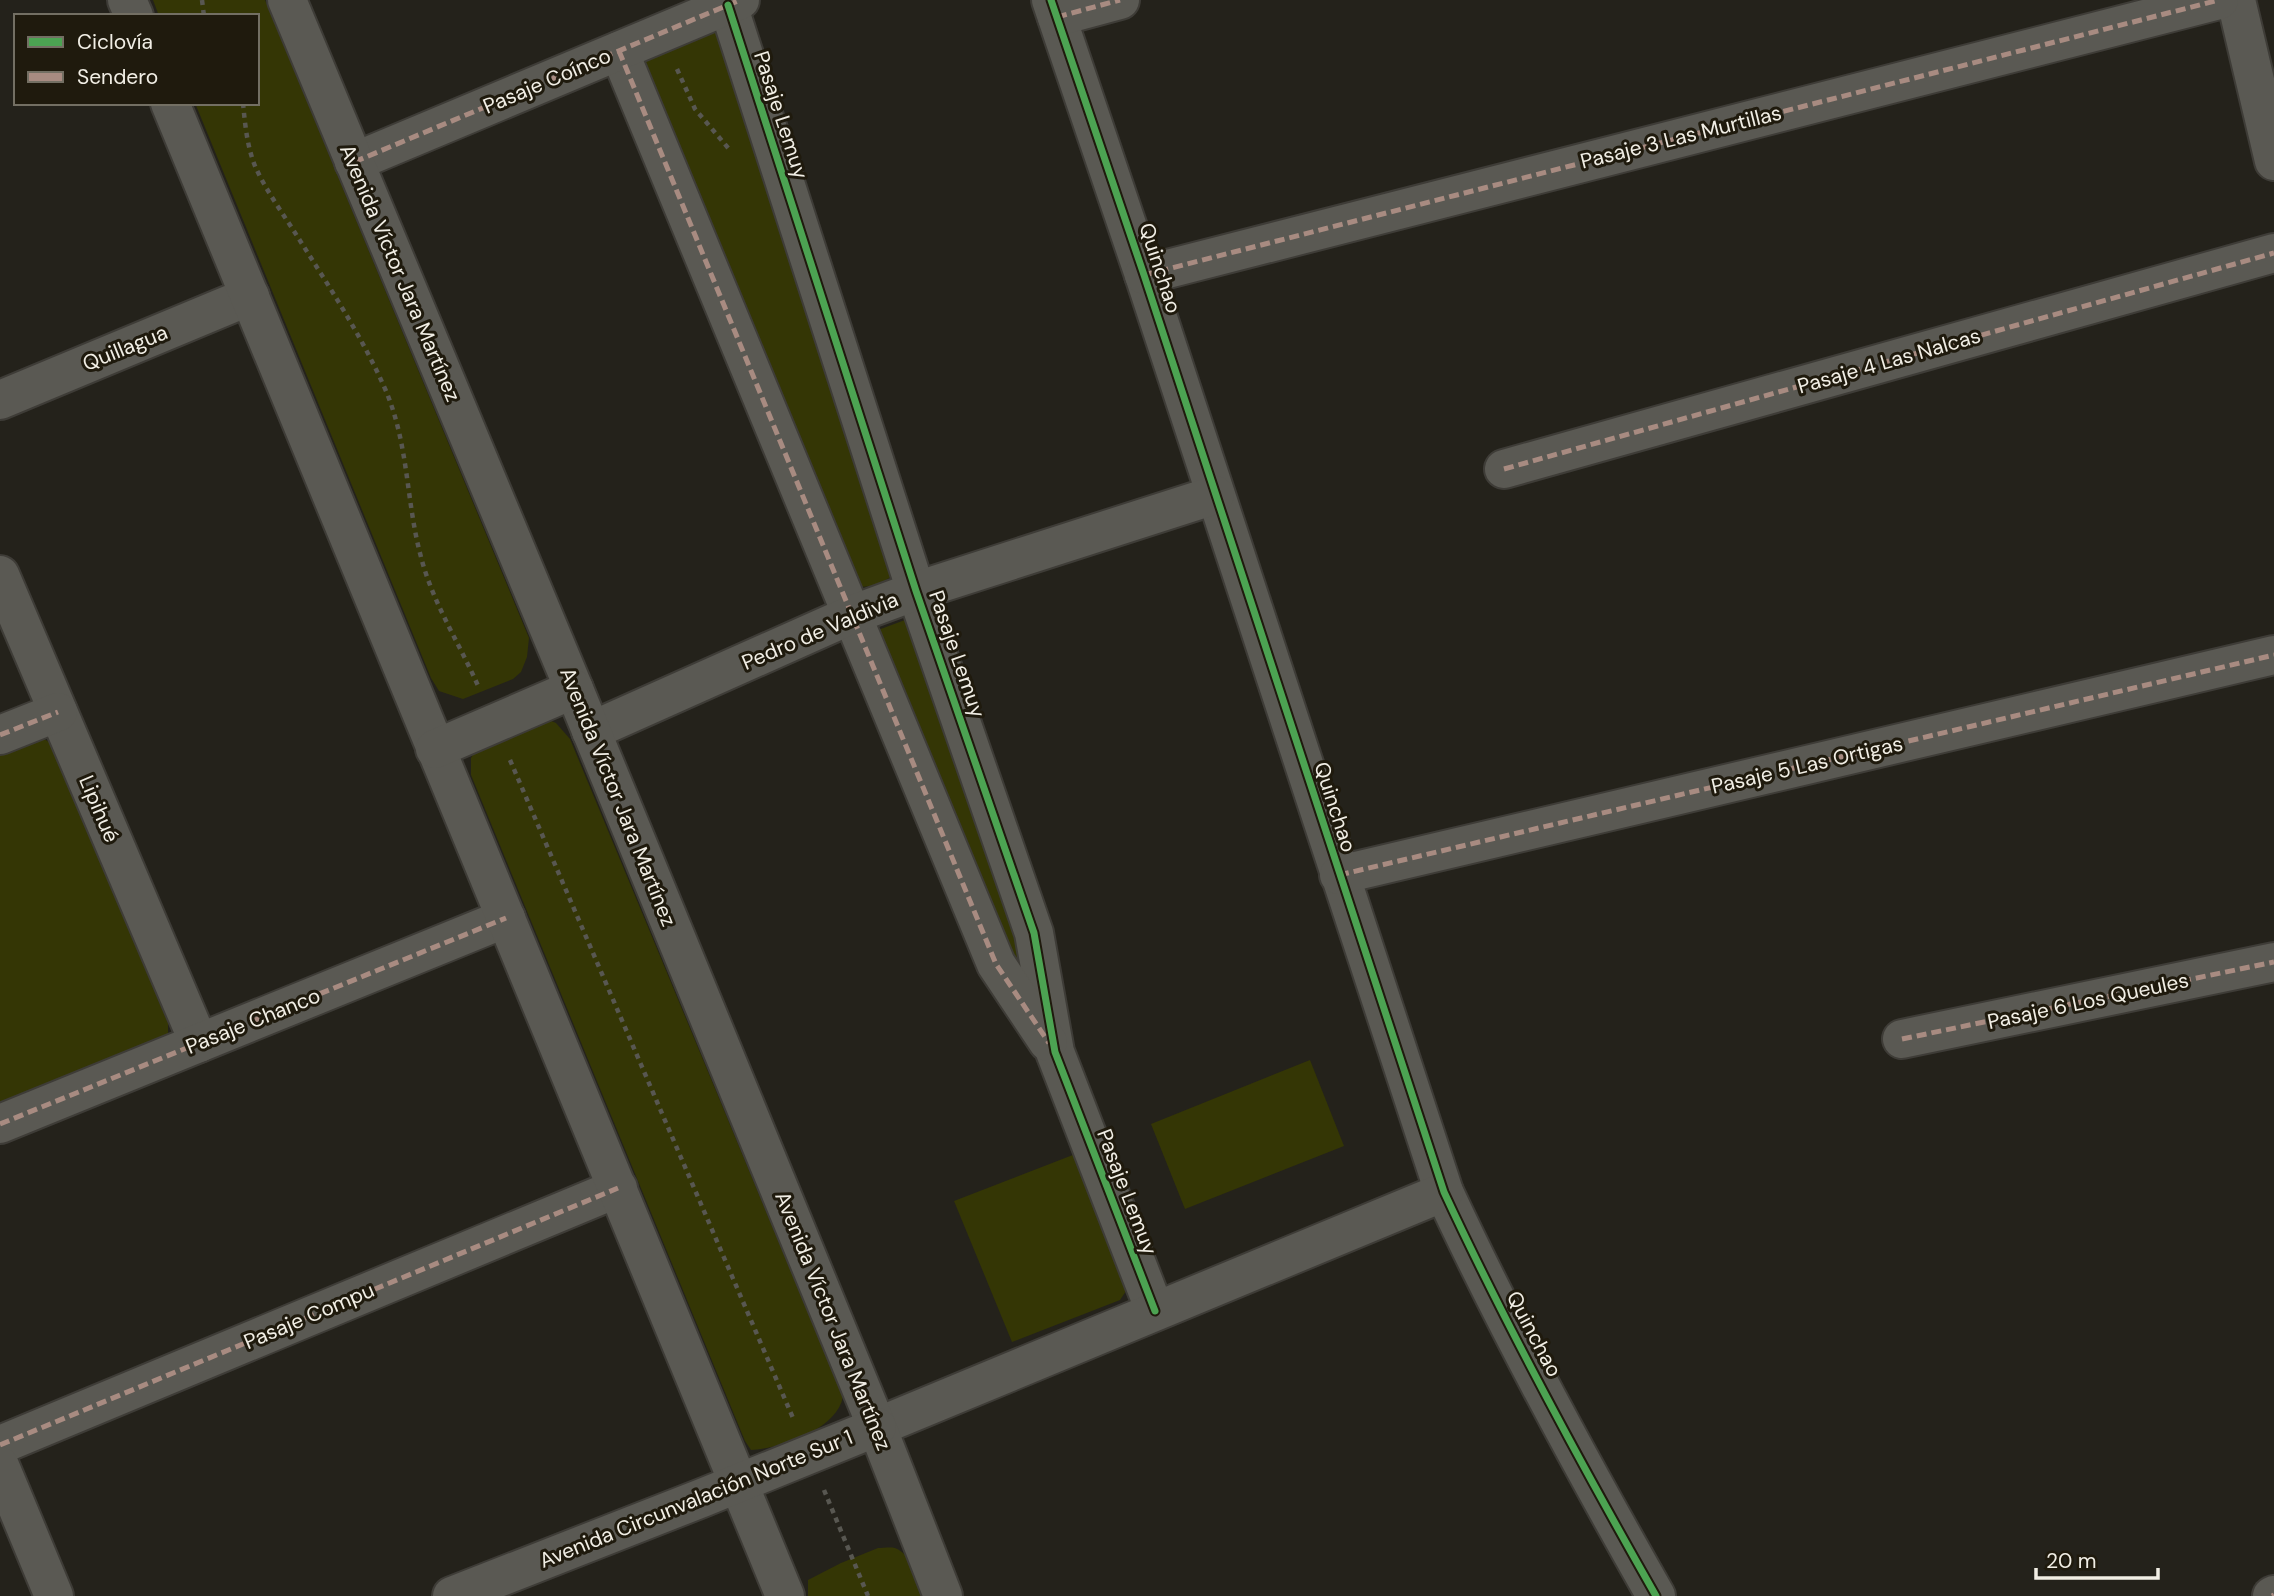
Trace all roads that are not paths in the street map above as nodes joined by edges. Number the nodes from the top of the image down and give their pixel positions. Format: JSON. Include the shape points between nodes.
{"nodes":[{"id":1,"x":287,"y":0,"type":"edge"},
{"id":2,"x":1119,"y":0,"type":"edge"},
{"id":3,"x":2219,"y":0,"type":"edge"},
{"id":4,"x":2236,"y":0,"type":"edge"},
{"id":5,"x":734,"y":3,"type":"edge"},
{"id":6,"x":1054,"y":8,"type":"edge"},
{"id":7,"x":619,"y":51,"type":"junction"},
{"id":8,"x":171,"y":105,"type":"edge"},
{"id":9,"x":2274,"y":161,"type":"edge"},
{"id":10,"x":354,"y":162,"type":"junction"},
{"id":11,"x":2274,"y":253,"type":"edge"},
{"id":12,"x":1144,"y":275,"type":"junction"},
{"id":13,"x":250,"y":296,"type":"junction"},
{"id":14,"x":0,"y":400,"type":"edge"},
{"id":15,"x":1504,"y":469,"type":"dead end"},
{"id":16,"x":1214,"y":495,"type":"junction"},
{"id":17,"x":0,"y":575,"type":"edge"},
{"id":18,"x":916,"y":591,"type":"junction"},
{"id":19,"x":851,"y":615,"type":"junction"},
{"id":20,"x":2274,"y":655,"type":"edge"},
{"id":21,"x":574,"y":689,"type":"junction"},
{"id":22,"x":58,"y":712,"type":"junction"},
{"id":23,"x":591,"y":731,"type":"junction"},
{"id":24,"x":0,"y":736,"type":"edge"},
{"id":25,"x":435,"y":749,"type":"junction"},
{"id":26,"x":1339,"y":875,"type":"junction"},
{"id":27,"x":506,"y":918,"type":"junction"},
{"id":28,"x":2274,"y":962,"type":"edge"},
{"id":29,"x":1902,"y":1039,"type":"dead end"},
{"id":30,"x":199,"y":1043,"type":"junction"},
{"id":31,"x":1055,"y":1052,"type":"junction"},
{"id":32,"x":0,"y":1124,"type":"edge"},
{"id":33,"x":618,"y":1188,"type":"junction"},
{"id":34,"x":1444,"y":1192,"type":"junction"},
{"id":35,"x":1154,"y":1311,"type":"junction"},
{"id":36,"x":877,"y":1427,"type":"junction"},
{"id":37,"x":0,"y":1445,"type":"edge"},
{"id":38,"x":0,"y":1466,"type":"edge"},
{"id":39,"x":738,"y":1483,"type":"junction"},
{"id":40,"x":54,"y":1596,"type":"edge"},
{"id":41,"x":452,"y":1596,"type":"edge"},
{"id":42,"x":785,"y":1596,"type":"edge"},
{"id":43,"x":943,"y":1596,"type":"edge"},
{"id":44,"x":1656,"y":1596,"type":"edge"}],
"edges":[{"from":1,"to":10,"type":"street","name":"Avenida Víctor Jara Martínez"},
{"from":2,"to":6,"type":"street"},
{"from":3,"to":12,"type":"street","name":"Pasaje 3 Las Murtillas"},
{"from":4,"to":9,"type":"street"},
{"from":5,"to":7,"type":"street","name":"Pasaje Coínco"},
{"from":5,"to":18,"type":"street","name":"Pasaje Lemuy"},
{"from":6,"to":12,"type":"street","name":"Quinchao"},
{"from":7,"to":10,"type":"street","name":"Pasaje Coínco"},
{"from":7,"to":19,"type":"street","name":"Pasaje Lemuy"},
{"from":8,"to":13,"type":"street"},
{"from":10,"to":21,"type":"street","name":"Avenida Víctor Jara Martínez"},
{"from":11,"to":15,"type":"street","name":"Pasaje 4 Las Nalcas"},
{"from":12,"to":16,"type":"street","name":"Quinchao"},
{"from":13,"to":14,"type":"street","name":"Quillagua"},
{"from":13,"to":25,"type":"street"},
{"from":16,"to":18,"type":"street","name":"Pedro de Valdivia"},
{"from":16,"to":26,"type":"street","name":"Quinchao"},
{"from":17,"to":22,"type":"street","name":"Lipihué"},
{"from":18,"to":19,"type":"street","name":"Pedro de Valdivia"},
{"from":18,"to":31,"type":"street","name":"Pasaje Lemuy","via":[[1034,933]]},
{"from":19,"to":23,"type":"street","name":"Pedro de Valdivia"},
{"from":19,"to":31,"type":"street","name":"Pasaje Lemuy","via":[[996,964]]},
{"from":20,"to":26,"type":"street","name":"Pasaje 5 Las Ortigas"},
{"from":21,"to":23,"type":"street","name":"Avenida Víctor Jara Martínez"},
{"from":21,"to":25,"type":"street"},
{"from":22,"to":24,"type":"street"},
{"from":22,"to":30,"type":"street","name":"Lipihué"},
{"from":23,"to":36,"type":"street","name":"Avenida Víctor Jara Martínez"},
{"from":25,"to":27,"type":"street"},
{"from":26,"to":34,"type":"street","name":"Quinchao"},
{"from":27,"to":30,"type":"street","name":"Pasaje Chanco"},
{"from":27,"to":33,"type":"street"},
{"from":28,"to":29,"type":"street","name":"Pasaje 6 Los Queules"},
{"from":30,"to":32,"type":"street","name":"Pasaje Chanco"},
{"from":31,"to":35,"type":"street","name":"Pasaje Lemuy"},
{"from":33,"to":37,"type":"street","name":"Pasaje Compu"},
{"from":33,"to":39,"type":"street"},
{"from":34,"to":35,"type":"street","name":"Avenida Circunvalación Norte Sur 1"},
{"from":34,"to":44,"type":"street","name":"Quinchao","via":[[1537,1379]]},
{"from":35,"to":36,"type":"street","name":"Avenida Circunvalación Norte Sur 1"},
{"from":36,"to":39,"type":"street","name":"Avenida Circunvalación Norte Sur 1"},
{"from":36,"to":43,"type":"street","name":"Avenida Víctor Jara Martínez"},
{"from":38,"to":40,"type":"street"},
{"from":39,"to":41,"type":"street","name":"Avenida Circunvalación Norte Sur 1"},
{"from":39,"to":42,"type":"street"}]}
